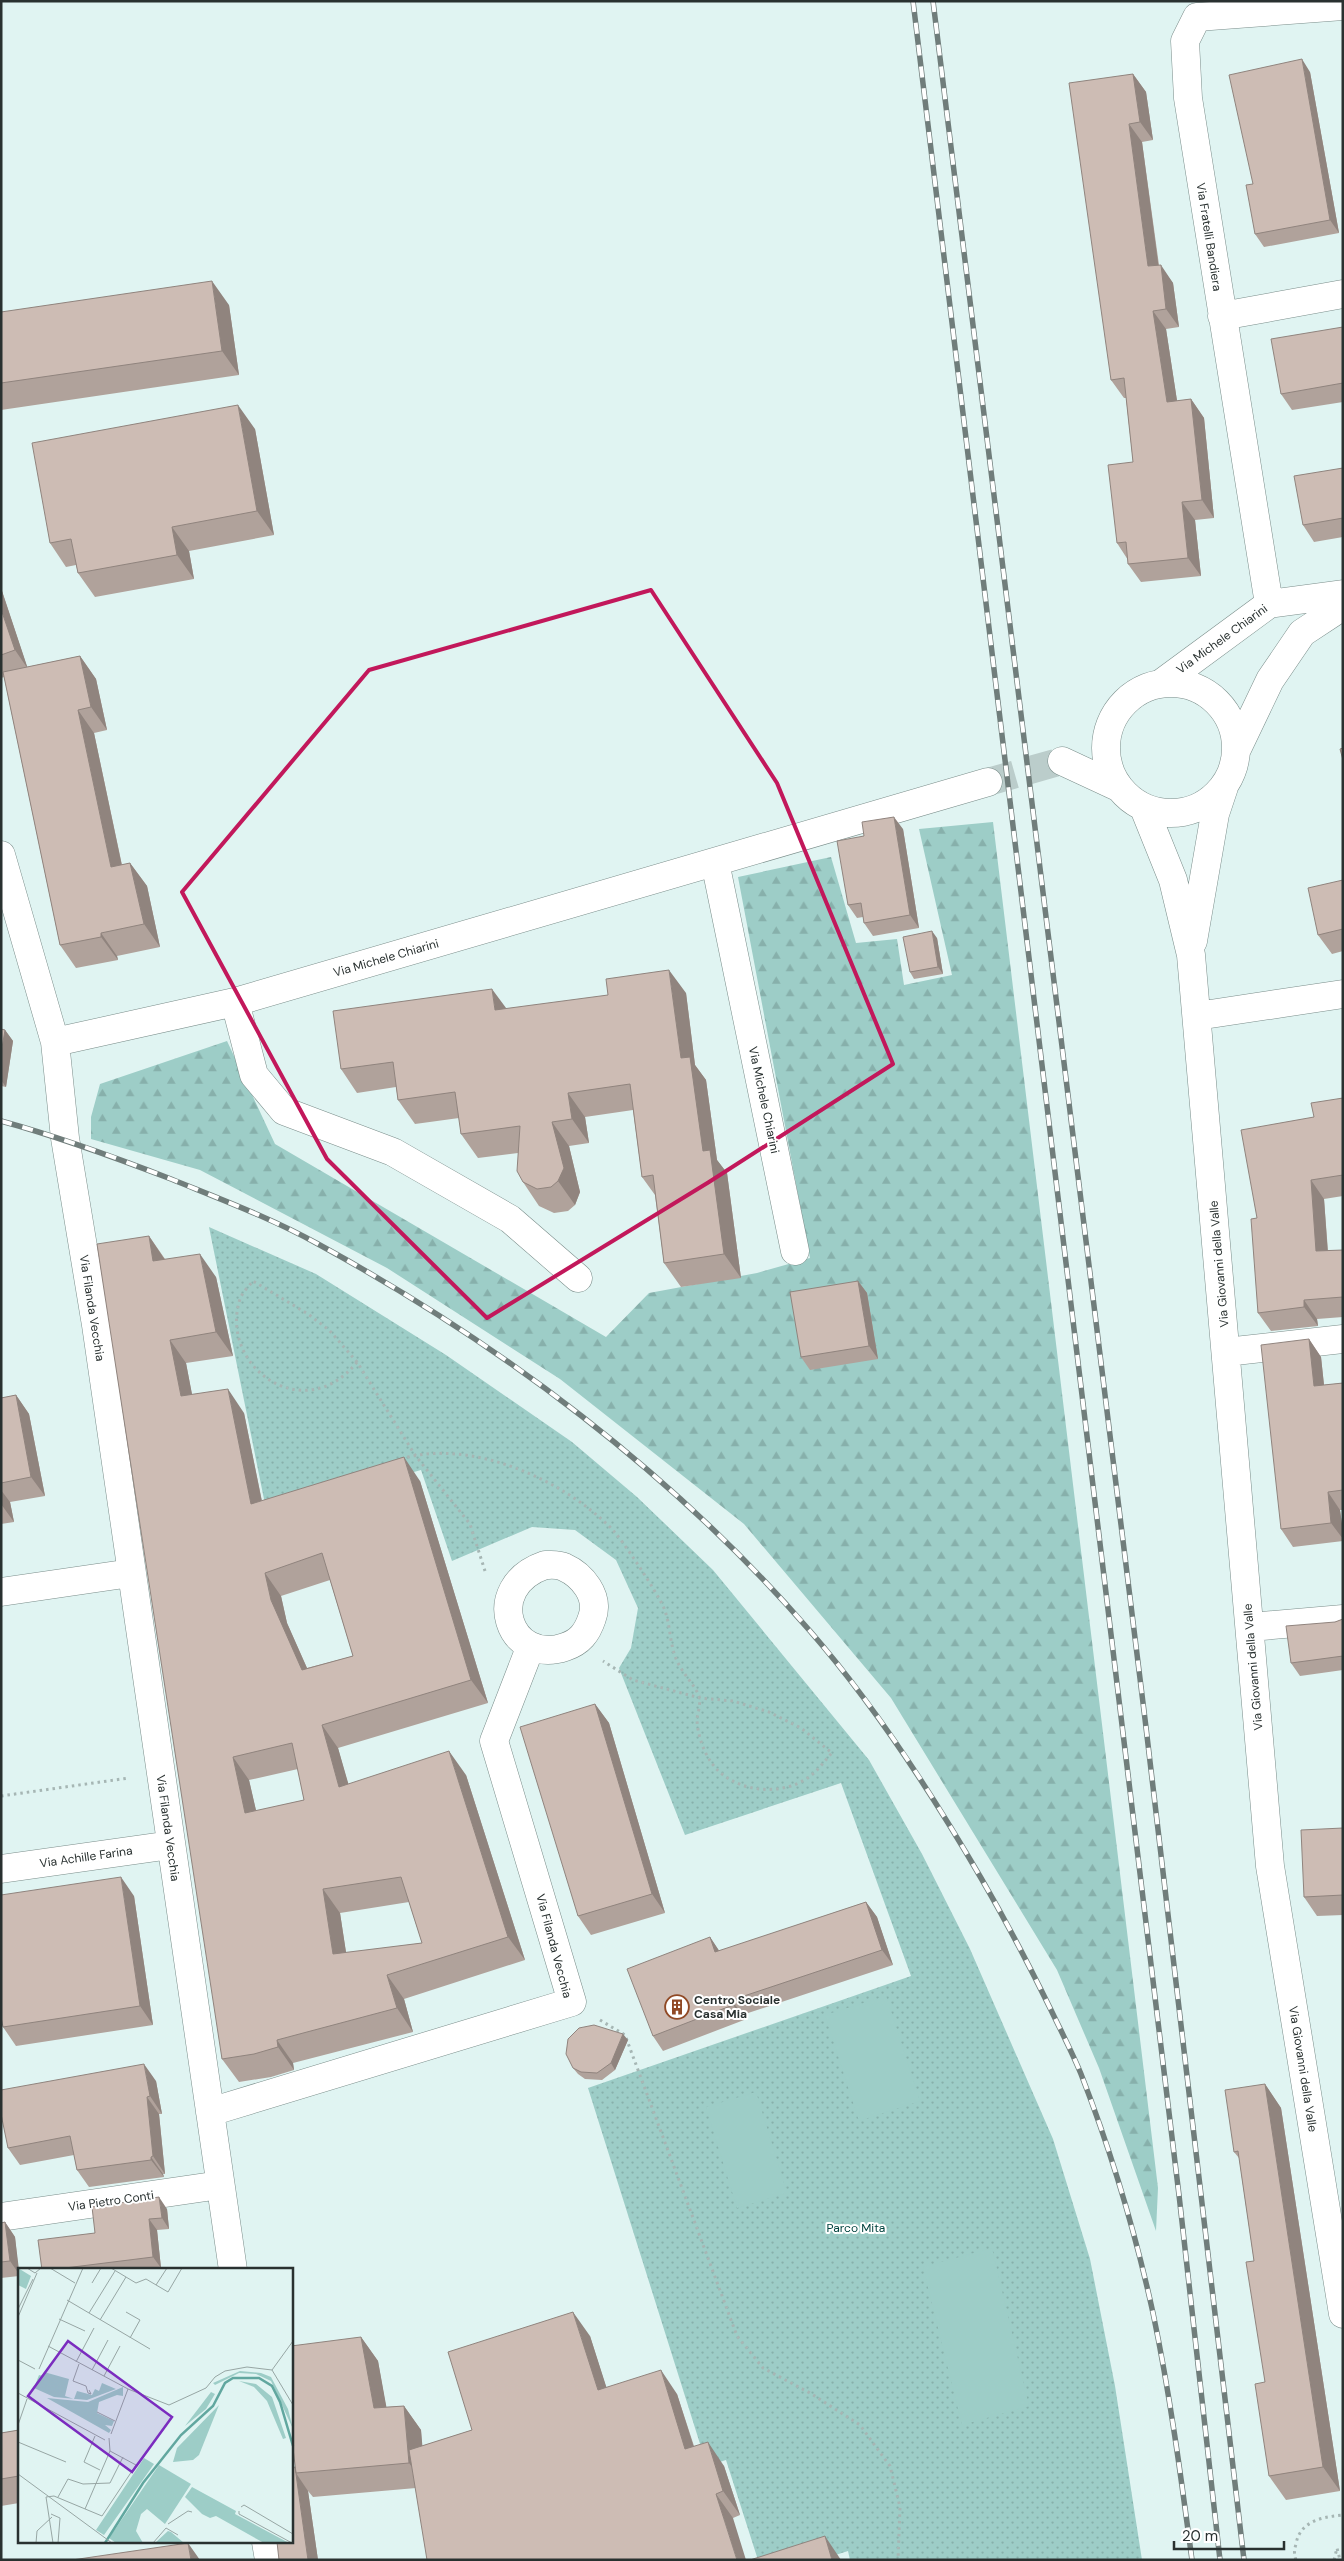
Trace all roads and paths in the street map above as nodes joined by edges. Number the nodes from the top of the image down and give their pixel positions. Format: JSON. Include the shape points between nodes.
{"nodes":[{"id":1,"x":1343,"y":6,"type":"edge"},
{"id":2,"x":1343,"y":294,"type":"edge"},
{"id":3,"x":1222,"y":316,"type":"junction"},
{"id":4,"x":1343,"y":594,"type":"edge"},
{"id":5,"x":1268,"y":604,"type":"junction"},
{"id":6,"x":1343,"y":606,"type":"edge"},
{"id":7,"x":1163,"y":682,"type":"junction"},
{"id":8,"x":1106,"y":735,"type":"junction"},
{"id":9,"x":1236,"y":750,"type":"junction"},
{"id":10,"x":988,"y":782,"type":"tunnel mouth"},
{"id":11,"x":1118,"y":787,"type":"junction"},
{"id":12,"x":1224,"y":787,"type":"junction"},
{"id":13,"x":1144,"y":808,"type":"junction"},
{"id":14,"x":1,"y":855,"type":"edge"},
{"id":15,"x":714,"y":862,"type":"junction"},
{"id":16,"x":1191,"y":955,"type":"junction"},
{"id":17,"x":1343,"y":994,"type":"edge"},
{"id":18,"x":235,"y":1002,"type":"junction"},
{"id":19,"x":1197,"y":1016,"type":"junction"},
{"id":20,"x":55,"y":1042,"type":"junction"},
{"id":21,"x":795,"y":1251,"type":"dead end"},
{"id":22,"x":578,"y":1278,"type":"dead end"},
{"id":23,"x":1343,"y":1339,"type":"edge"},
{"id":24,"x":1226,"y":1352,"type":"junction"},
{"id":25,"x":357,"y":1362,"type":"junction"},
{"id":26,"x":415,"y":1455,"type":"junction"},
{"id":27,"x":396,"y":1460,"type":"edge"},
{"id":28,"x":132,"y":1573,"type":"junction"},
{"id":29,"x":1,"y":1592,"type":"edge"},
{"id":30,"x":509,"y":1597,"type":"junction"},
{"id":31,"x":1343,"y":1619,"type":"edge"},
{"id":32,"x":1250,"y":1627,"type":"junction"},
{"id":33,"x":576,"y":1643,"type":"junction"},
{"id":34,"x":530,"y":1648,"type":"junction"},
{"id":35,"x":700,"y":1698,"type":"junction"},
{"id":36,"x":160,"y":1774,"type":"junction"},
{"id":37,"x":1,"y":1796,"type":"edge"},
{"id":38,"x":171,"y":1845,"type":"junction"},
{"id":39,"x":1,"y":1869,"type":"edge"},
{"id":40,"x":572,"y":2002,"type":"junction"},
{"id":41,"x":210,"y":2112,"type":"junction"},
{"id":42,"x":220,"y":2185,"type":"junction"},
{"id":43,"x":1,"y":2217,"type":"edge"},
{"id":44,"x":232,"y":2268,"type":"edge"},
{"id":45,"x":1343,"y":2314,"type":"edge"},
{"id":46,"x":1343,"y":2515,"type":"edge"},
{"id":47,"x":266,"y":2544,"type":"edge"},
{"id":48,"x":269,"y":2560,"type":"edge"},
{"id":49,"x":898,"y":2560,"type":"edge"},
{"id":50,"x":1296,"y":2560,"type":"edge"},
{"id":51,"x":1334,"y":2560,"type":"edge"},
{"id":52,"x":1340,"y":2560,"type":"edge"}],
"edges":[{"from":1,"to":3,"type":"street","name":"Via Fratelli Bandiera","via":[[1196,17],[1185,41],[1188,98]]},
{"from":2,"to":3,"type":"street"},
{"from":3,"to":5,"type":"street","name":"Via Fratelli Bandiera"},
{"from":4,"to":5,"type":"street","name":"Via Michele Chiarini"},
{"from":5,"to":7,"type":"street","name":"Via Michele Chiarini"},
{"from":6,"to":9,"type":"street","via":[[1302,633],[1270,680]]},
{"from":7,"to":8,"type":"street","via":[[1143,688],[1126,700],[1113,715]]},
{"from":7,"to":9,"type":"street","via":[[1185,684],[1206,692],[1222,707],[1233,727]]},
{"from":8,"to":11,"type":"street","via":[[1109,771]]},
{"from":8,"to":11,"type":"street","via":[[1062,761]]},
{"from":9,"to":12,"type":"street","via":[[1233,769]]},
{"from":10,"to":15,"type":"street","name":"Via Michele Chiarini"},
{"from":11,"to":13,"type":"street"},
{"from":12,"to":13,"type":"street","via":[[1207,802],[1187,812],[1165,813]]},
{"from":12,"to":16,"type":"street","name":"Via Giovanni della Valle","via":[[1215,814]]},
{"from":13,"to":16,"type":"street","name":"Via Giovanni della Valle","via":[[1172,880]]},
{"from":14,"to":20,"type":"street","name":"Via Filanda Vecchia"},
{"from":15,"to":18,"type":"street","name":"Via Michele Chiarini"},
{"from":15,"to":21,"type":"street","name":"Via Michele Chiarini"},
{"from":16,"to":19,"type":"street","name":"Via Giovanni della Valle"},
{"from":17,"to":19,"type":"street"},
{"from":18,"to":20,"type":"street","name":"Via Michele Chiarini"},
{"from":18,"to":22,"type":"street","via":[[254,1074],[284,1111],[393,1152],[510,1219]]},
{"from":19,"to":24,"type":"street","name":"Via Giovanni della Valle"},
{"from":20,"to":28,"type":"street","name":"Via Filanda Vecchia","via":[[65,1138]]},
{"from":23,"to":24,"type":"street"},
{"from":24,"to":32,"type":"street","name":"Via Giovanni della Valle"},
{"from":25,"to":25,"type":"path","via":[[329,1330],[271,1290],[253,1281],[240,1298],[236,1320],[242,1346],[254,1366],[273,1385],[294,1392],[315,1390],[337,1383]]},
{"from":25,"to":26,"type":"path"},
{"from":26,"to":27,"type":"path"},
{"from":26,"to":30,"type":"path","via":[[470,1524],[485,1570]]},
{"from":26,"to":35,"type":"path","via":[[473,1457],[510,1467],[555,1484],[612,1529],[663,1607],[677,1661]]},
{"from":28,"to":29,"type":"street"},
{"from":28,"to":36,"type":"street","name":"Via Filanda Vecchia"},
{"from":30,"to":33,"type":"street","via":[[522,1576],[545,1565],[562,1566],[582,1577],[592,1596],[594,1614],[588,1630]]},
{"from":30,"to":34,"type":"street","via":[[508,1615],[514,1630]]},
{"from":31,"to":32,"type":"street"},
{"from":32,"to":45,"type":"street","name":"Via Giovanni della Valle","via":[[1270,1866]]},
{"from":33,"to":34,"type":"street","via":[[553,1651]]},
{"from":33,"to":35,"type":"path","via":[[633,1680]]},
{"from":34,"to":40,"type":"street","name":"Via Filanda Vecchia","via":[[494,1741]]},
{"from":35,"to":35,"type":"path","via":[[733,1702],[769,1712],[801,1728],[832,1753],[808,1778],[778,1790],[754,1789],[731,1780],[711,1762],[702,1741],[697,1721]]},
{"from":36,"to":37,"type":"path"},
{"from":36,"to":38,"type":"street","name":"Via Filanda Vecchia"},
{"from":38,"to":39,"type":"street","name":"Via Achille Farina"},
{"from":38,"to":41,"type":"street","name":"Via Filanda Vecchia"},
{"from":40,"to":41,"type":"street","name":"Via Filanda Vecchia"},
{"from":40,"to":49,"type":"path","via":[[625,2035],[737,2336],[763,2368],[860,2425],[890,2466],[900,2508]]},
{"from":41,"to":42,"type":"street","name":"Via Filanda Vecchia"},
{"from":42,"to":43,"type":"street","name":"Via Pietro Conti"},
{"from":42,"to":44,"type":"street","name":"Via Filanda Vecchia"},
{"from":46,"to":50,"type":"path","via":[[1311,2522],[1297,2534]]},
{"from":47,"to":48,"type":"street"},
{"from":51,"to":52,"type":"path","via":[[1337,2548]]}]}
